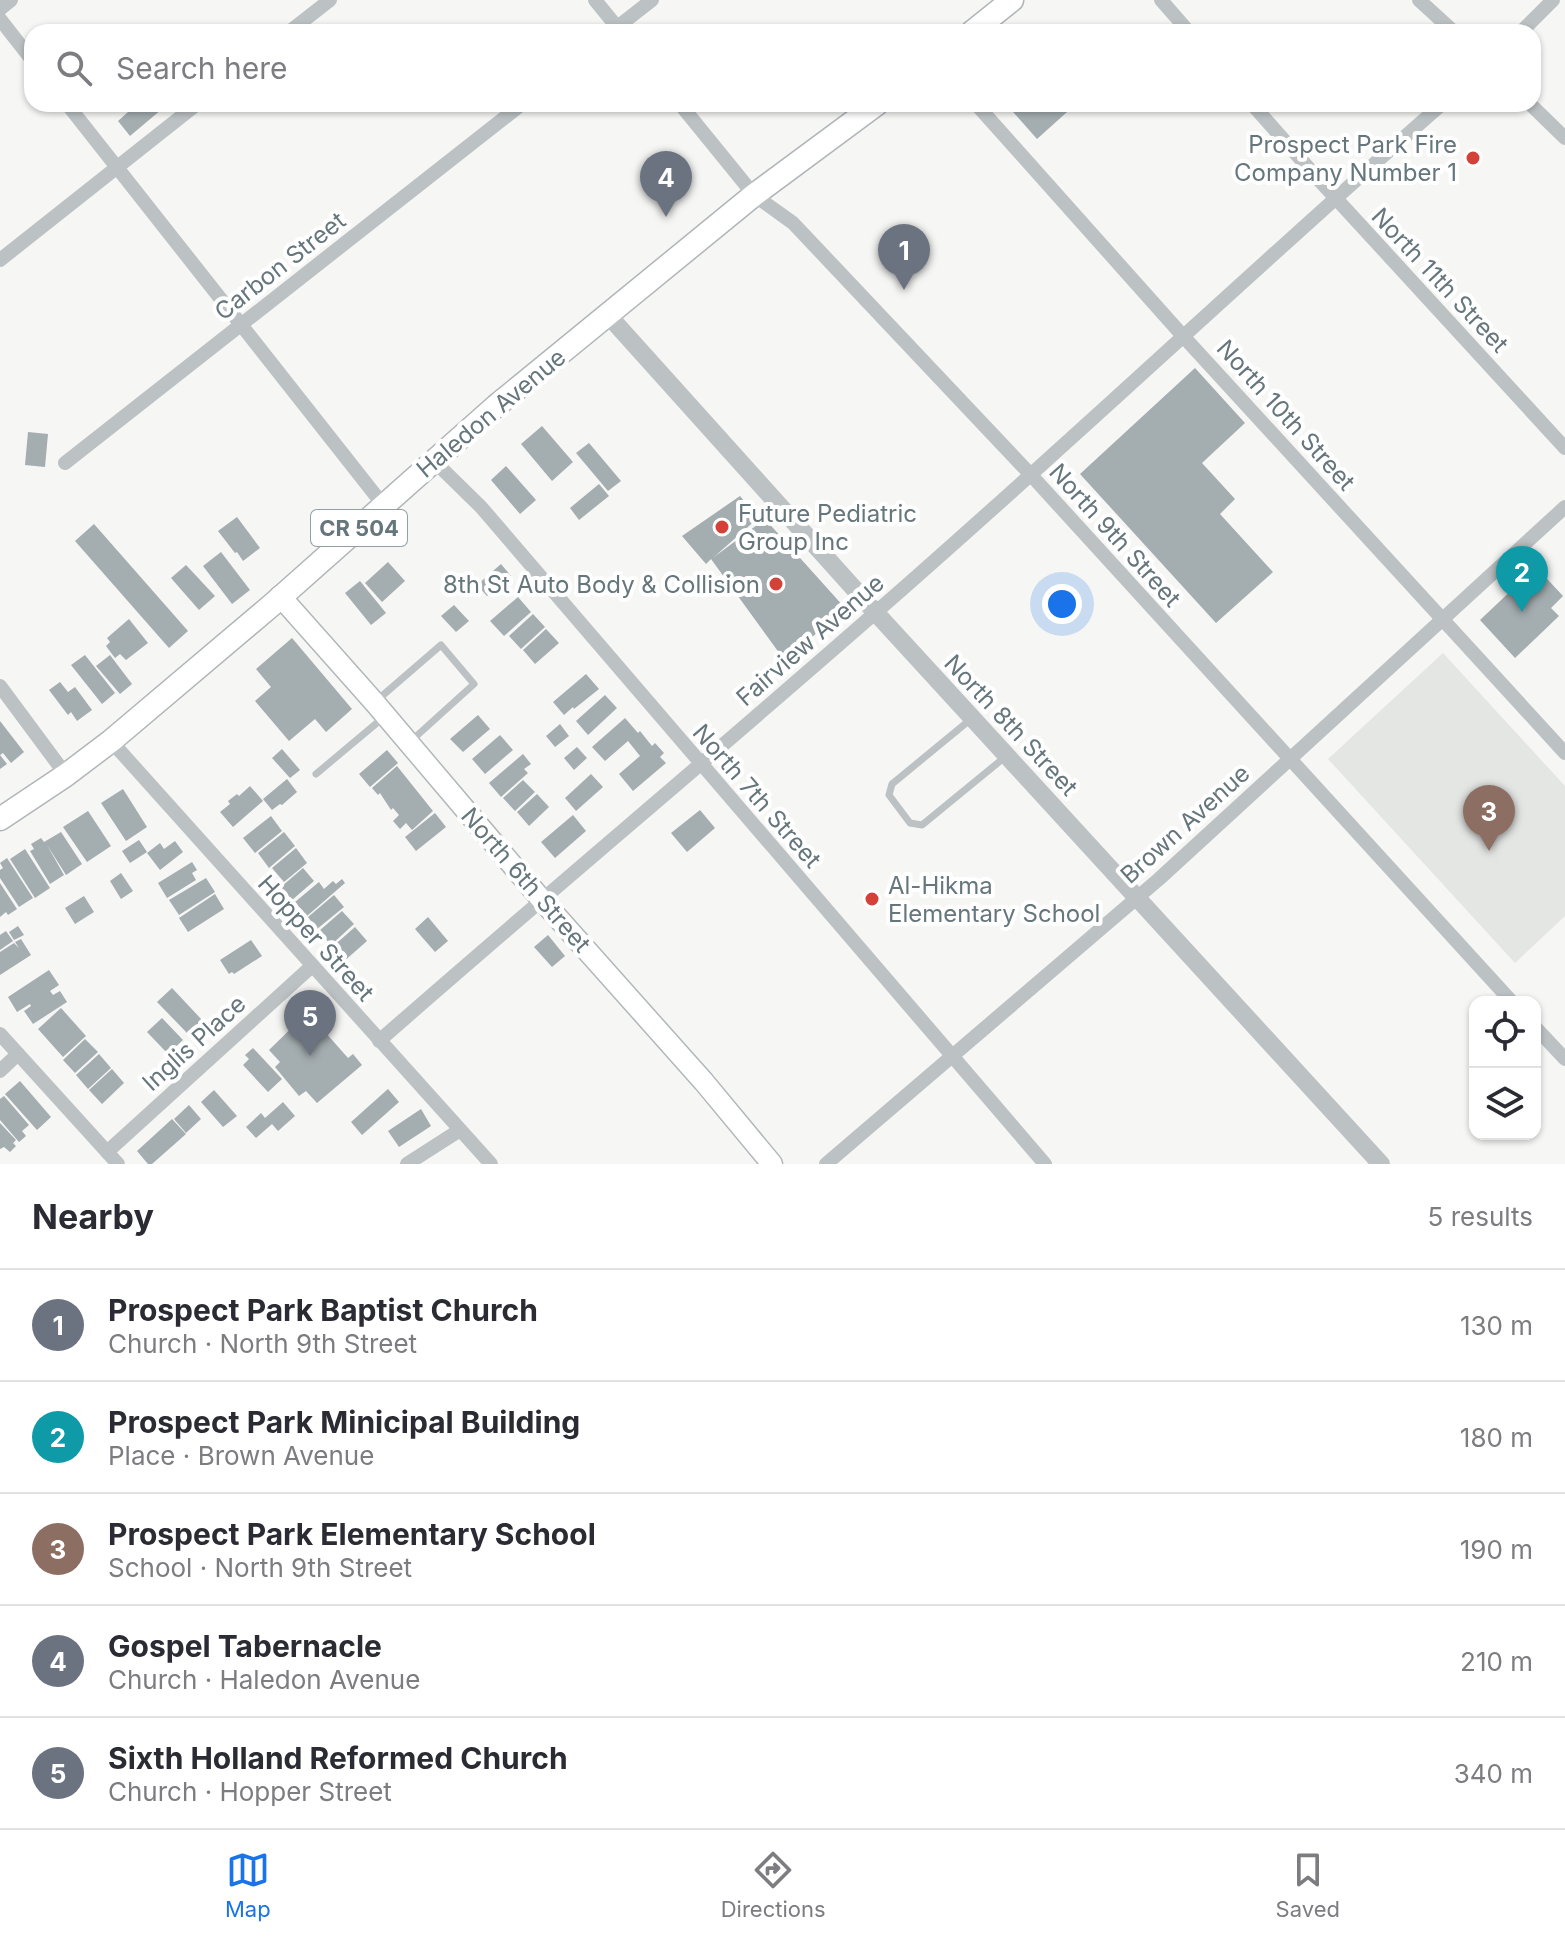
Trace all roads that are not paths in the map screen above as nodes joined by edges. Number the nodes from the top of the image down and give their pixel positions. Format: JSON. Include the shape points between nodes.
{"nodes":[{"id":1,"x":11,"y":0,"type":"edge"},
{"id":2,"x":330,"y":0,"type":"edge"},
{"id":3,"x":595,"y":0,"type":"edge"},
{"id":4,"x":652,"y":0,"type":"edge"},
{"id":5,"x":1012,"y":0,"type":"edge"},
{"id":6,"x":1161,"y":0,"type":"edge"},
{"id":7,"x":1419,"y":0,"type":"edge"},
{"id":8,"x":1553,"y":0,"type":"edge"},
{"id":9,"x":0,"y":9,"type":"edge"},
{"id":10,"x":0,"y":19,"type":"edge"},
{"id":11,"x":299,"y":24,"type":"edge"},
{"id":12,"x":611,"y":24,"type":"edge"},
{"id":13,"x":624,"y":24,"type":"edge"},
{"id":14,"x":982,"y":24,"type":"edge"},
{"id":15,"x":1182,"y":24,"type":"edge"},
{"id":16,"x":1445,"y":24,"type":"edge"},
{"id":17,"x":1529,"y":24,"type":"edge"},
{"id":18,"x":24,"y":50,"type":"edge"},
{"id":19,"x":73,"y":112,"type":"edge"},
{"id":20,"x":187,"y":112,"type":"edge"},
{"id":21,"x":512,"y":112,"type":"edge"},
{"id":22,"x":687,"y":112,"type":"edge"},
{"id":23,"x":866,"y":112,"type":"edge"},
{"id":24,"x":983,"y":112,"type":"edge"},
{"id":25,"x":1259,"y":112,"type":"edge"},
{"id":26,"x":1433,"y":112,"type":"edge"},
{"id":27,"x":1538,"y":112,"type":"edge"},
{"id":28,"x":1565,"y":138,"type":"edge"},
{"id":29,"x":118,"y":168,"type":"junction"},
{"id":30,"x":754,"y":195,"type":"junction"},
{"id":31,"x":1335,"y":197,"type":"junction"},
{"id":32,"x":0,"y":260,"type":"edge"},
{"id":33,"x":608,"y":315,"type":"junction"},
{"id":34,"x":241,"y":325,"type":"junction"},
{"id":35,"x":1183,"y":336,"type":"junction"},
{"id":36,"x":1565,"y":448,"type":"edge"},
{"id":37,"x":433,"y":460,"type":"junction"},
{"id":38,"x":65,"y":463,"type":"dead end"},
{"id":39,"x":1031,"y":475,"type":"junction"},
{"id":40,"x":384,"y":506,"type":"junction"},
{"id":41,"x":1565,"y":507,"type":"edge"},
{"id":42,"x":280,"y":596,"type":"junction"},
{"id":43,"x":876,"y":613,"type":"junction"},
{"id":44,"x":1443,"y":619,"type":"junction"},
{"id":45,"x":0,"y":686,"type":"edge"},
{"id":46,"x":380,"y":709,"type":"junction"},
{"id":47,"x":972,"y":718,"type":"junction"},
{"id":48,"x":111,"y":741,"type":"junction"},
{"id":49,"x":409,"y":743,"type":"junction"},
{"id":50,"x":1565,"y":753,"type":"edge"},
{"id":51,"x":1008,"y":755,"type":"junction"},
{"id":52,"x":1290,"y":760,"type":"junction"},
{"id":53,"x":700,"y":764,"type":"junction"},
{"id":54,"x":316,"y":774,"type":"dead end"},
{"id":55,"x":66,"y":775,"type":"junction"},
{"id":56,"x":0,"y":819,"type":"edge"},
{"id":57,"x":1136,"y":898,"type":"junction"},
{"id":58,"x":541,"y":899,"type":"junction"},
{"id":59,"x":312,"y":966,"type":"junction"},
{"id":60,"x":1506,"y":996,"type":"edge"},
{"id":61,"x":1541,"y":1033,"type":"edge"},
{"id":62,"x":0,"y":1034,"type":"edge"},
{"id":63,"x":379,"y":1041,"type":"junction"},
{"id":64,"x":18,"y":1054,"type":"junction"},
{"id":65,"x":951,"y":1055,"type":"junction"},
{"id":66,"x":1565,"y":1059,"type":"edge"},
{"id":67,"x":0,"y":1071,"type":"edge"},
{"id":68,"x":460,"y":1130,"type":"junction"},
{"id":69,"x":107,"y":1152,"type":"junction"},
{"id":70,"x":118,"y":1164,"type":"edge"},
{"id":71,"x":407,"y":1164,"type":"edge"},
{"id":72,"x":491,"y":1164,"type":"edge"},
{"id":73,"x":772,"y":1164,"type":"edge"},
{"id":74,"x":826,"y":1164,"type":"edge"},
{"id":75,"x":1045,"y":1164,"type":"edge"},
{"id":76,"x":1381,"y":1164,"type":"edge"}],
"edges":[{"from":1,"to":9,"type":"street"},
{"from":2,"to":11,"type":"street"},
{"from":3,"to":12,"type":"street"},
{"from":4,"to":13,"type":"street"},
{"from":5,"to":14,"type":"main road"},
{"from":6,"to":15,"type":"street"},
{"from":7,"to":16,"type":"street"},
{"from":8,"to":17,"type":"street"},
{"from":10,"to":18,"type":"street"},
{"from":19,"to":29,"type":"street"},
{"from":20,"to":29,"type":"street"},
{"from":21,"to":34,"type":"street","name":"Carbon Street"},
{"from":22,"to":30,"type":"street","name":"North 9th Street"},
{"from":23,"to":30,"type":"main road","name":"Haledon Avenue","number":"CR 504"},
{"from":24,"to":35,"type":"street","name":"North 10th Street"},
{"from":25,"to":31,"type":"street","name":"North 11th Street"},
{"from":26,"to":31,"type":"street","name":"Fairview Avenue"},
{"from":27,"to":28,"type":"street"},
{"from":29,"to":32,"type":"street"},
{"from":29,"to":34,"type":"street"},
{"from":30,"to":33,"type":"main road","name":"Haledon Avenue","number":"CR 504"},
{"from":30,"to":39,"type":"street","name":"North 9th Street","via":[[793,223]]},
{"from":31,"to":35,"type":"street","name":"Fairview Avenue"},
{"from":31,"to":36,"type":"street","name":"North 11th Street"},
{"from":33,"to":37,"type":"main road","name":"Haledon Avenue","number":"CR 504"},
{"from":33,"to":43,"type":"street","name":"North 8th Street"},
{"from":34,"to":38,"type":"street","name":"Carbon Street"},
{"from":34,"to":40,"type":"street"},
{"from":35,"to":39,"type":"street","name":"Fairview Avenue"},
{"from":35,"to":44,"type":"street","name":"North 10th Street"},
{"from":37,"to":40,"type":"main road","name":"Haledon Avenue","number":"CR 504"},
{"from":37,"to":53,"type":"street","name":"North 7th Street","via":[[481,507]]},
{"from":39,"to":43,"type":"street","name":"Fairview Avenue"},
{"from":39,"to":52,"type":"street","name":"North 9th Street"},
{"from":40,"to":42,"type":"main road","name":"Haledon Avenue","number":"CR 504"},
{"from":41,"to":44,"type":"street","name":"Brown Avenue"},
{"from":42,"to":46,"type":"main road","name":"North 6th Street"},
{"from":42,"to":48,"type":"main road","name":"Haledon Avenue","number":"CR 504"},
{"from":43,"to":47,"type":"street","name":"North 8th Street"},
{"from":43,"to":53,"type":"street","name":"Fairview Avenue"},
{"from":44,"to":50,"type":"street","name":"North 10th Street"},
{"from":44,"to":52,"type":"street","name":"Brown Avenue"},
{"from":45,"to":55,"type":"street"},
{"from":46,"to":49,"type":"main road","name":"North 6th Street"},
{"from":46,"to":49,"type":"lane","via":[[441,645],[474,684]]},
{"from":46,"to":54,"type":"lane"},
{"from":47,"to":51,"type":"street","name":"North 8th Street"},
{"from":47,"to":51,"type":"lane","via":[[892,784],[889,795],[910,823],[922,825]]},
{"from":48,"to":55,"type":"main road","name":"Haledon Avenue","number":"CR 504"},
{"from":48,"to":59,"type":"street","name":"Hopper Street"},
{"from":49,"to":58,"type":"main road","name":"North 6th Street"},
{"from":51,"to":57,"type":"street","name":"North 8th Street"},
{"from":52,"to":57,"type":"street","name":"Brown Avenue"},
{"from":52,"to":60,"type":"street","name":"North 9th Street"},
{"from":53,"to":58,"type":"street","name":"Fairview Avenue"},
{"from":53,"to":65,"type":"street","name":"North 7th Street"},
{"from":55,"to":56,"type":"main road","name":"Haledon Avenue","number":"CR 504"},
{"from":57,"to":65,"type":"street","name":"Brown Avenue"},
{"from":57,"to":76,"type":"street","name":"North 8th Street"},
{"from":58,"to":63,"type":"street","name":"Fairview Avenue"},
{"from":58,"to":73,"type":"main road","name":"North 6th Street"},
{"from":59,"to":63,"type":"street","name":"Hopper Street"},
{"from":59,"to":69,"type":"street","name":"Inglis Place"},
{"from":61,"to":66,"type":"street"},
{"from":62,"to":64,"type":"street"},
{"from":63,"to":68,"type":"street","name":"Hopper Street"},
{"from":64,"to":67,"type":"street"},
{"from":64,"to":69,"type":"street"},
{"from":65,"to":74,"type":"street","name":"Brown Avenue"},
{"from":65,"to":75,"type":"street","name":"North 7th Street"},
{"from":68,"to":71,"type":"street"},
{"from":68,"to":72,"type":"street","name":"Hopper Street"},
{"from":69,"to":70,"type":"street"}]}
